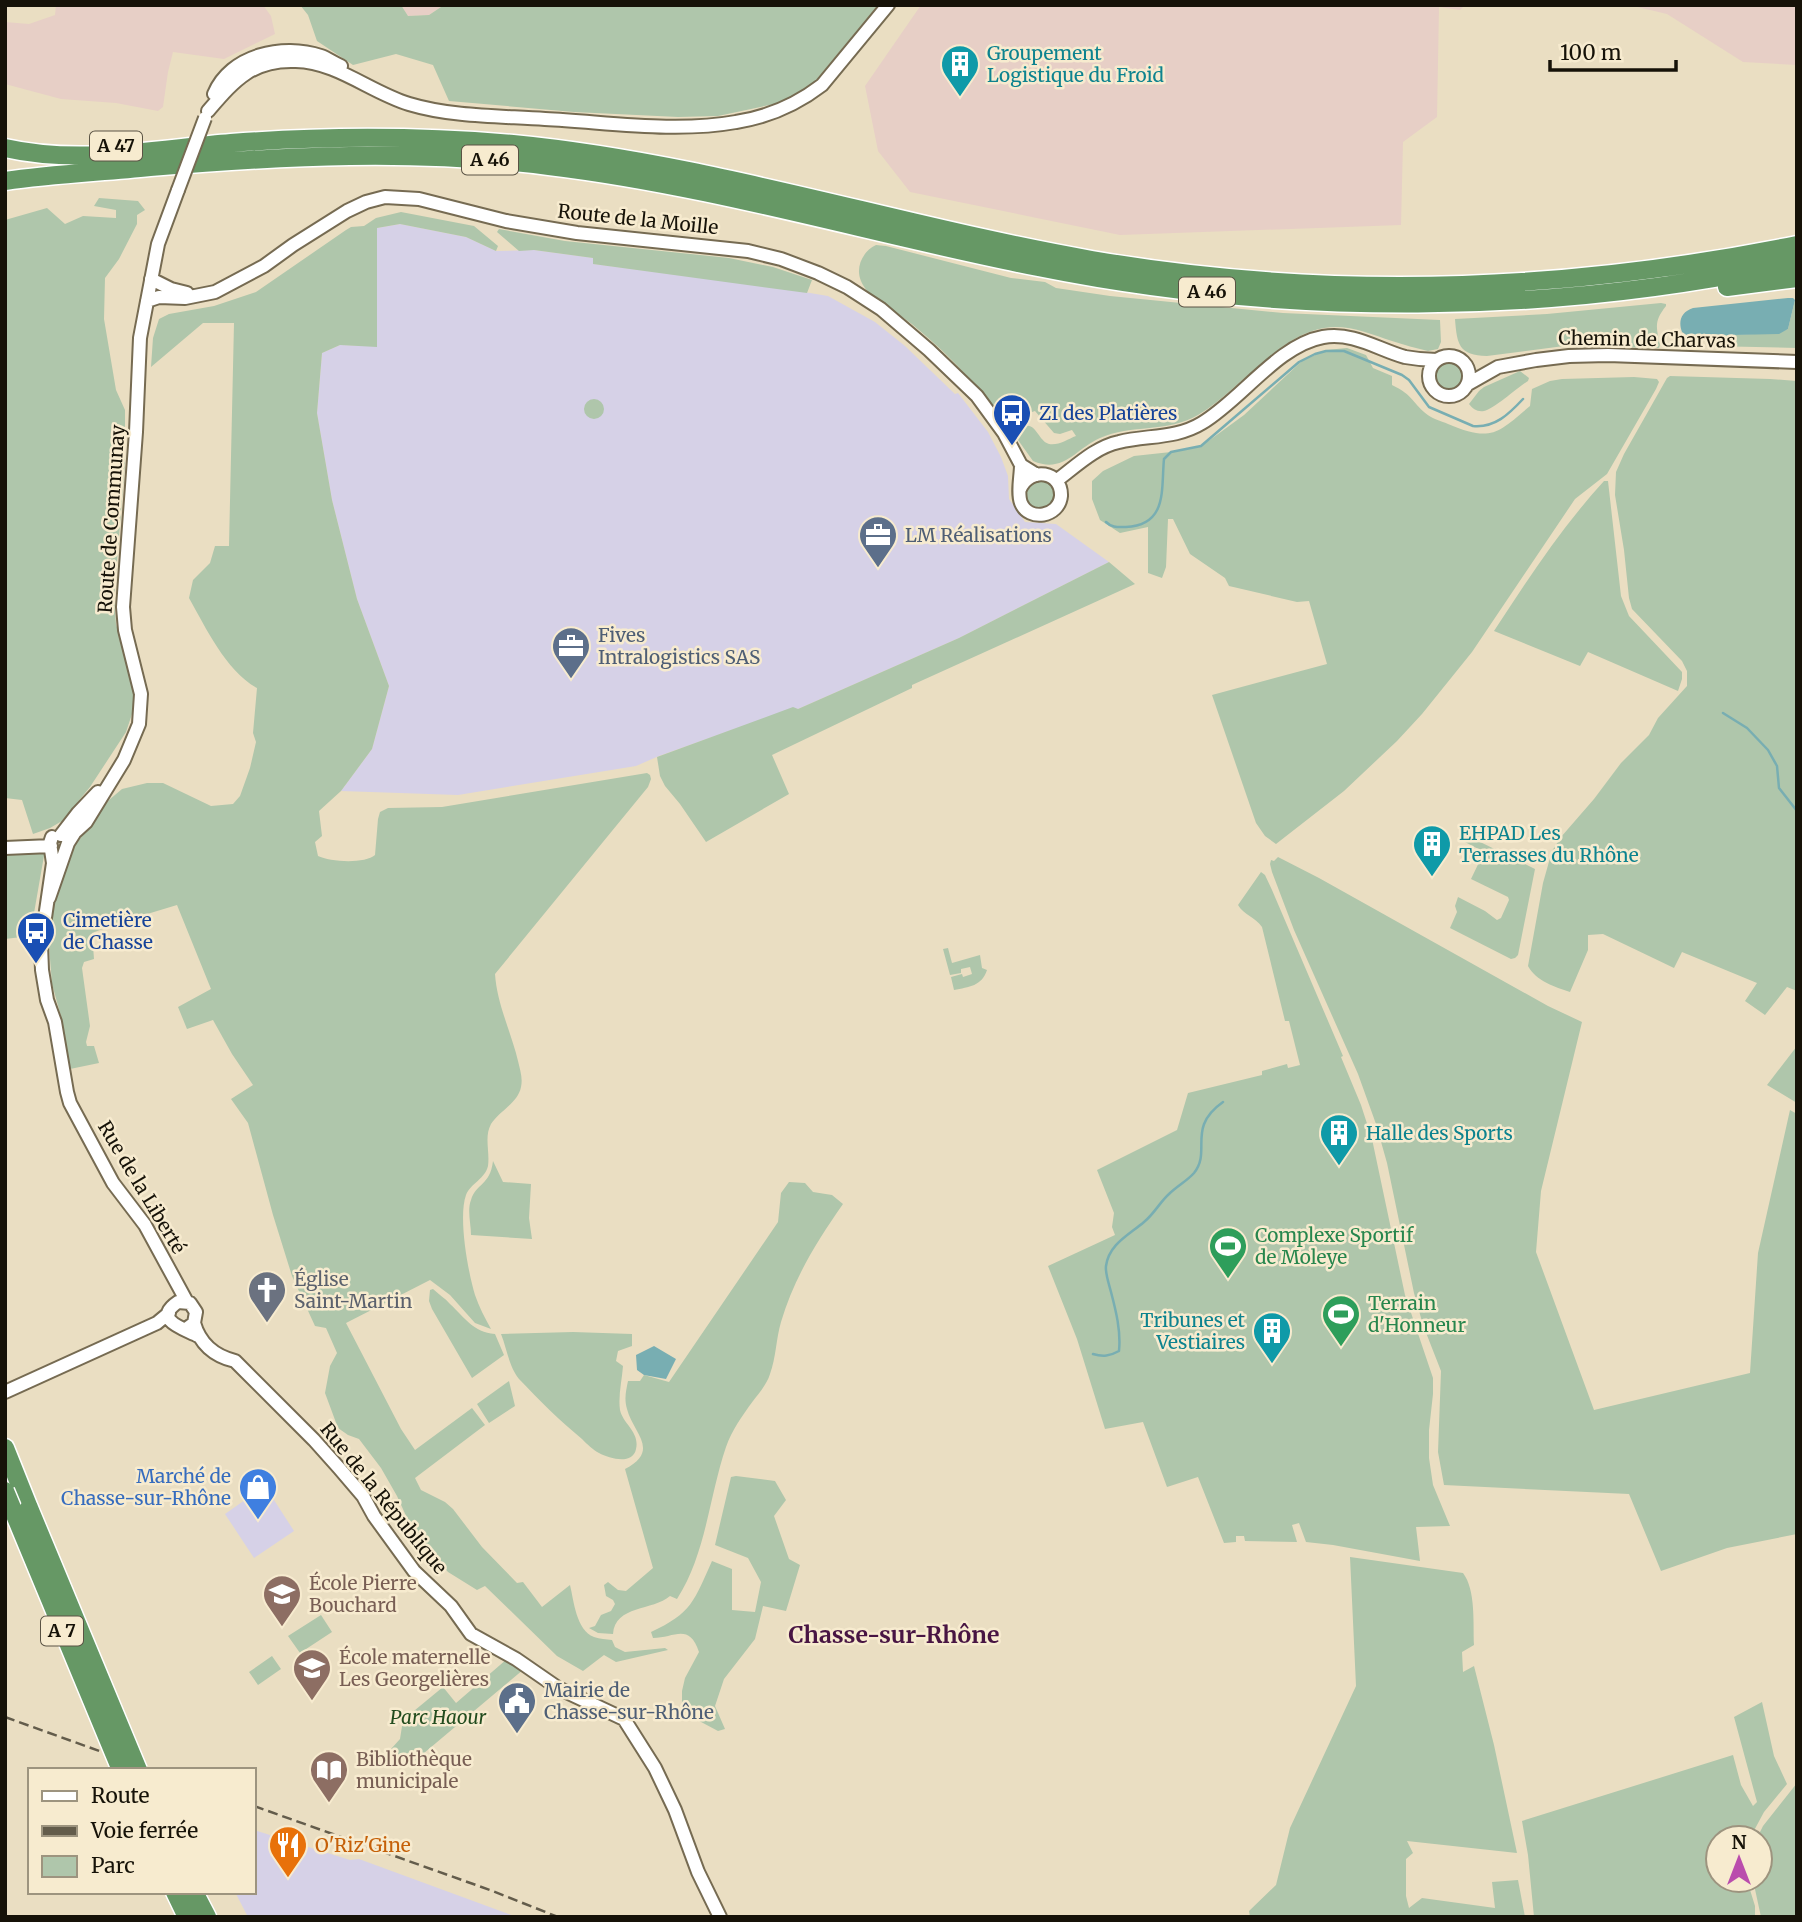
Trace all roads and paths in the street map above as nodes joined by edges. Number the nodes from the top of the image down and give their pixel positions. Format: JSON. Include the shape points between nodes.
{"nodes":[{"id":1,"x":888,"y":5,"type":"edge"},
{"id":2,"x":304,"y":53,"type":"junction"},
{"id":3,"x":271,"y":63,"type":"junction"},
{"id":4,"x":379,"y":91,"type":"junction"},
{"id":5,"x":206,"y":114,"type":"junction"},
{"id":6,"x":5,"y":136,"type":"edge"},
{"id":7,"x":227,"y":143,"type":"junction"},
{"id":8,"x":5,"y":148,"type":"edge"},
{"id":9,"x":64,"y":175,"type":"junction"},
{"id":10,"x":5,"y":181,"type":"edge"},
{"id":11,"x":5,"y":189,"type":"edge"},
{"id":12,"x":1797,"y":233,"type":"edge"},
{"id":13,"x":1797,"y":245,"type":"edge"},
{"id":14,"x":1724,"y":259,"type":"junction"},
{"id":15,"x":1797,"y":262,"type":"edge"},
{"id":16,"x":1797,"y":278,"type":"edge"},
{"id":17,"x":151,"y":279,"type":"junction"},
{"id":18,"x":1657,"y":286,"type":"junction"},
{"id":19,"x":196,"y":296,"type":"junction"},
{"id":20,"x":147,"y":300,"type":"junction"},
{"id":21,"x":1405,"y":356,"type":"junction"},
{"id":22,"x":1437,"y":360,"type":"junction"},
{"id":23,"x":1797,"y":362,"type":"edge"},
{"id":24,"x":1465,"y":364,"type":"junction"},
{"id":25,"x":1498,"y":367,"type":"junction"},
{"id":26,"x":1429,"y":378,"type":"junction"},
{"id":27,"x":1468,"y":384,"type":"junction"},
{"id":28,"x":1021,"y":464,"type":"junction"},
{"id":29,"x":1037,"y":474,"type":"junction"},
{"id":30,"x":1056,"y":481,"type":"junction"},
{"id":31,"x":1020,"y":489,"type":"junction"},
{"id":32,"x":58,"y":843,"type":"junction"},
{"id":33,"x":5,"y":848,"type":"edge"},
{"id":34,"x":182,"y":1298,"type":"junction"},
{"id":35,"x":171,"y":1319,"type":"junction"},
{"id":36,"x":192,"y":1329,"type":"junction"},
{"id":37,"x":5,"y":1392,"type":"edge"},
{"id":38,"x":5,"y":1448,"type":"edge"},
{"id":39,"x":5,"y":1491,"type":"edge"},
{"id":40,"x":120,"y":1768,"type":"edge"},
{"id":41,"x":137,"y":1768,"type":"edge"},
{"id":42,"x":176,"y":1894,"type":"edge"},
{"id":43,"x":195,"y":1894,"type":"edge"},
{"id":44,"x":187,"y":1917,"type":"edge"},
{"id":45,"x":207,"y":1917,"type":"edge"},
{"id":46,"x":720,"y":1917,"type":"edge"}],
"edges":[{"from":1,"to":4,"type":"street","via":[[822,85],[791,106],[736,122],[648,125],[447,112],[408,104]]},
{"from":2,"to":3,"type":"street"},
{"from":2,"to":4,"type":"street","via":[[320,55]]},
{"from":2,"to":5,"type":"street","via":[[273,52],[238,65],[216,90]]},
{"from":3,"to":4,"type":"street","via":[[316,64]]},
{"from":3,"to":5,"type":"street","via":[[233,82]]},
{"from":5,"to":17,"type":"street","name":"Route de Communay","bridge":true,"via":[[158,244]]},
{"from":6,"to":7,"type":"highway","number":"A 47","via":[[91,146]]},
{"from":7,"to":8,"type":"highway","number":"A 46","via":[[84,155]]},
{"from":7,"to":14,"type":"highway","number":"A 46","via":[[414,139],[596,154],[739,181],[1049,252],[1157,270],[1261,280],[1388,286],[1485,284],[1619,274]]},
{"from":9,"to":10,"type":"highway","number":"A 46"},
{"from":9,"to":11,"type":"highway"},
{"from":9,"to":18,"type":"highway","number":"A 46","via":[[292,156],[450,157],[641,179],[1040,268],[1208,293],[1437,303]]},
{"from":12,"to":14,"type":"highway","via":[[1730,248]]},
{"from":13,"to":14,"type":"highway","number":"A 46"},
{"from":15,"to":18,"type":"highway","number":"A 46"},
{"from":16,"to":18,"type":"highway","via":[[1668,294]]},
{"from":17,"to":19,"type":"street"},
{"from":17,"to":20,"type":"street","name":"Route de Communay"},
{"from":19,"to":20,"type":"street","name":"Route de la Moille"},
{"from":19,"to":28,"type":"street","name":"Route de la Moille","via":[[238,281],[347,211],[385,197],[419,199],[577,233],[748,251],[818,273],[881,309],[976,396]]},
{"from":20,"to":32,"type":"street","name":"Route de Communay","via":[[140,338],[123,607],[141,694],[139,724],[124,760]]},
{"from":21,"to":22,"type":"street"},
{"from":21,"to":26,"type":"street"},
{"from":21,"to":30,"type":"street","via":[[1352,337],[1308,341],[1195,427],[1110,444]]},
{"from":22,"to":24,"type":"street","via":[[1449,356]]},
{"from":22,"to":26,"type":"street"},
{"from":23,"to":25,"type":"street","name":"Chemin de Charvas","via":[[1587,355]]},
{"from":24,"to":25,"type":"street","name":"Chemin de Charvas"},
{"from":24,"to":27,"type":"street"},
{"from":25,"to":27,"type":"street","name":"Chemin de Charvas"},
{"from":26,"to":27,"type":"street","via":[[1435,391],[1448,397],[1456,396]]},
{"from":28,"to":29,"type":"street","name":"Route de la Moille"},
{"from":28,"to":31,"type":"street"},
{"from":29,"to":30,"type":"street"},
{"from":29,"to":31,"type":"street"},
{"from":30,"to":31,"type":"street","via":[[1060,501],[1053,511],[1041,516],[1025,509]]},
{"from":32,"to":33,"type":"street"},
{"from":32,"to":34,"type":"street","name":"Rue de la Liberté","via":[[41,970],[67,1092],[113,1183],[145,1225]]},
{"from":34,"to":35,"type":"street","via":[[171,1308]]},
{"from":34,"to":36,"type":"street","via":[[195,1309]]},
{"from":35,"to":36,"type":"street","via":[[177,1327]]},
{"from":35,"to":37,"type":"street"},
{"from":36,"to":46,"type":"street","name":"Rue de la République","via":[[215,1353],[236,1361],[314,1440],[363,1496],[414,1571],[451,1606],[471,1634],[558,1688],[624,1719],[655,1768]]},
{"from":38,"to":41,"type":"highway","number":"A 7","bridge":true},
{"from":39,"to":40,"type":"highway","number":"A 7","bridge":true},
{"from":42,"to":44,"type":"highway"},
{"from":43,"to":45,"type":"highway"}]}
